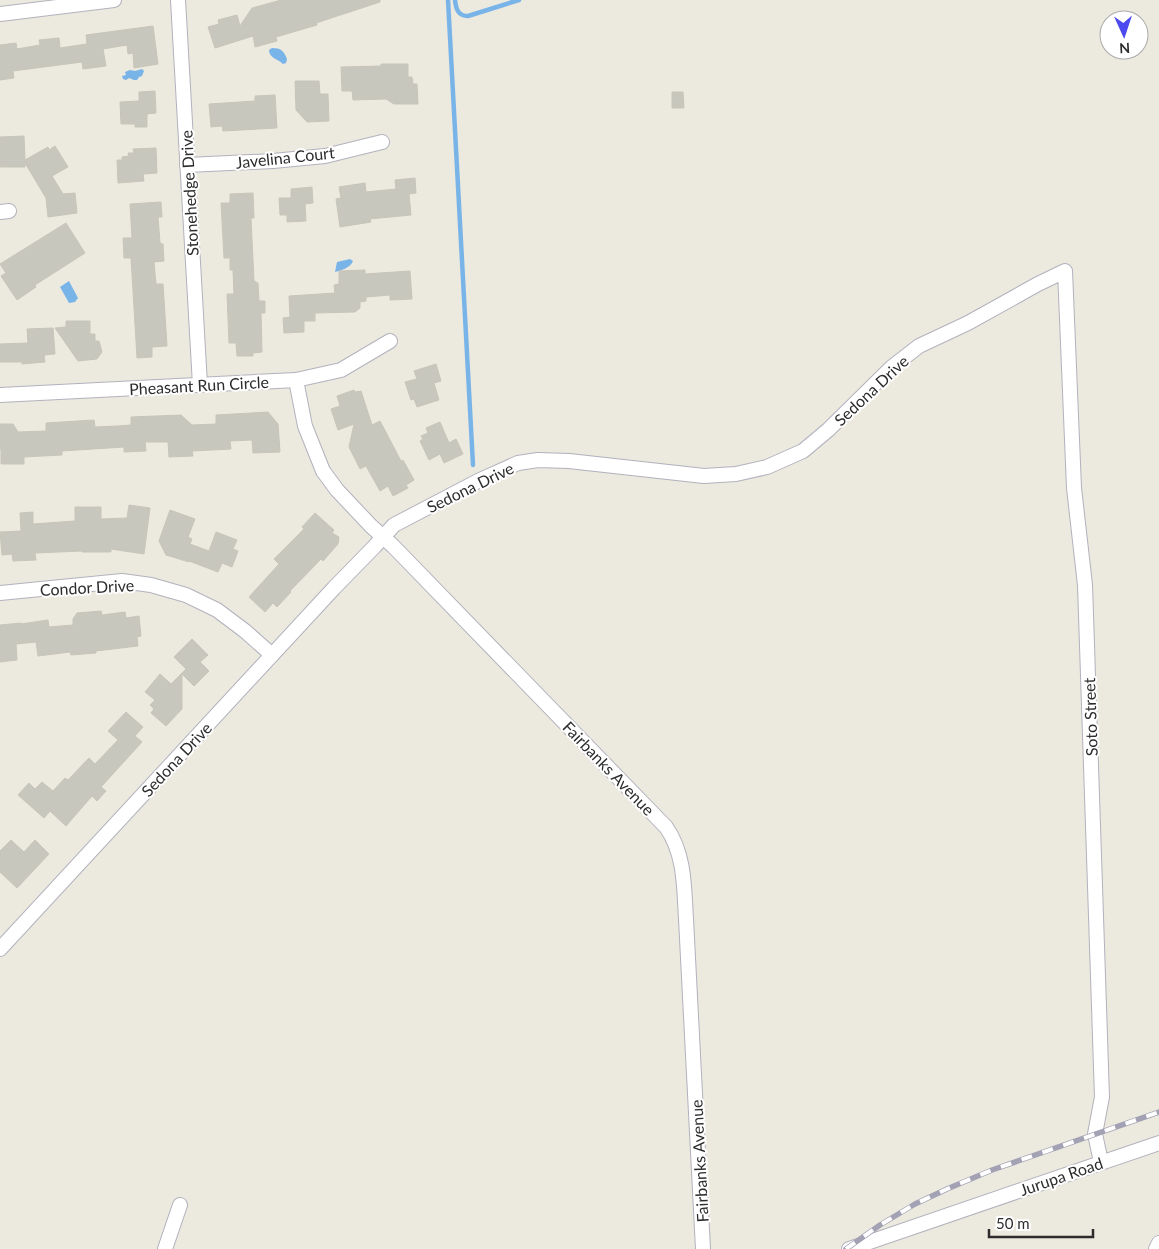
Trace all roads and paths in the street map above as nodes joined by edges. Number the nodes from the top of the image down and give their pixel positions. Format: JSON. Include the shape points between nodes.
{"nodes":[{"id":1,"x":114,"y":0,"type":"edge"},
{"id":2,"x":178,"y":0,"type":"edge"},
{"id":3,"x":0,"y":14,"type":"edge"},
{"id":4,"x":382,"y":142,"type":"dead end"},
{"id":5,"x":187,"y":164,"type":"junction"},
{"id":6,"x":1065,"y":271,"type":"joint"},
{"id":7,"x":390,"y":341,"type":"dead end"},
{"id":8,"x":296,"y":380,"type":"junction"},
{"id":9,"x":200,"y":385,"type":"junction"},
{"id":10,"x":0,"y":395,"type":"edge"},
{"id":11,"x":383,"y":536,"type":"junction"},
{"id":12,"x":0,"y":593,"type":"edge"},
{"id":13,"x":272,"y":655,"type":"junction"},
{"id":14,"x":0,"y":949,"type":"edge"},
{"id":15,"x":1159,"y":1143,"type":"edge"},
{"id":16,"x":1101,"y":1162,"type":"junction"},
{"id":17,"x":180,"y":1206,"type":"dead end"},
{"id":18,"x":1159,"y":1243,"type":"edge"},
{"id":19,"x":165,"y":1249,"type":"edge"},
{"id":20,"x":703,"y":1249,"type":"edge"},
{"id":21,"x":849,"y":1249,"type":"edge"},
{"id":22,"x":1156,"y":1249,"type":"edge"}],
"edges":[{"from":1,"to":3,"type":"street"},
{"from":2,"to":5,"type":"street","name":"Stonehedge Drive"},
{"from":4,"to":5,"type":"street","name":"Javelina Court","via":[[325,156]]},
{"from":5,"to":9,"type":"street","name":"Stonehedge Drive"},
{"from":6,"to":11,"type":"street","name":"Sedona Drive","via":[[919,346],[892,367],[803,451],[767,467],[736,474],[704,476],[569,461],[518,463],[394,525]]},
{"from":6,"to":16,"type":"street","name":"Soto Street","via":[[1074,488],[1085,585],[1102,1097],[1095,1134]]},
{"from":7,"to":8,"type":"street","name":"Pheasant Run Circle","via":[[341,370]]},
{"from":8,"to":9,"type":"street","name":"Pheasant Run Circle"},
{"from":8,"to":11,"type":"street","name":"Fairbanks Avenue","via":[[305,426],[323,471],[337,490]]},
{"from":9,"to":10,"type":"street","name":"Pheasant Run Circle"},
{"from":11,"to":13,"type":"street","name":"Sedona Drive"},
{"from":11,"to":20,"type":"street","name":"Fairbanks Avenue","via":[[666,827],[675,842],[682,868],[686,919]]},
{"from":12,"to":13,"type":"street","name":"Condor Drive","via":[[122,581],[151,585],[186,595],[217,610]]},
{"from":13,"to":14,"type":"street","name":"Sedona Drive"},
{"from":15,"to":16,"type":"street","name":"Jurupa Road"},
{"from":16,"to":21,"type":"street","name":"Jurupa Road"},
{"from":17,"to":19,"type":"street"},
{"from":18,"to":22,"type":"street"}]}
